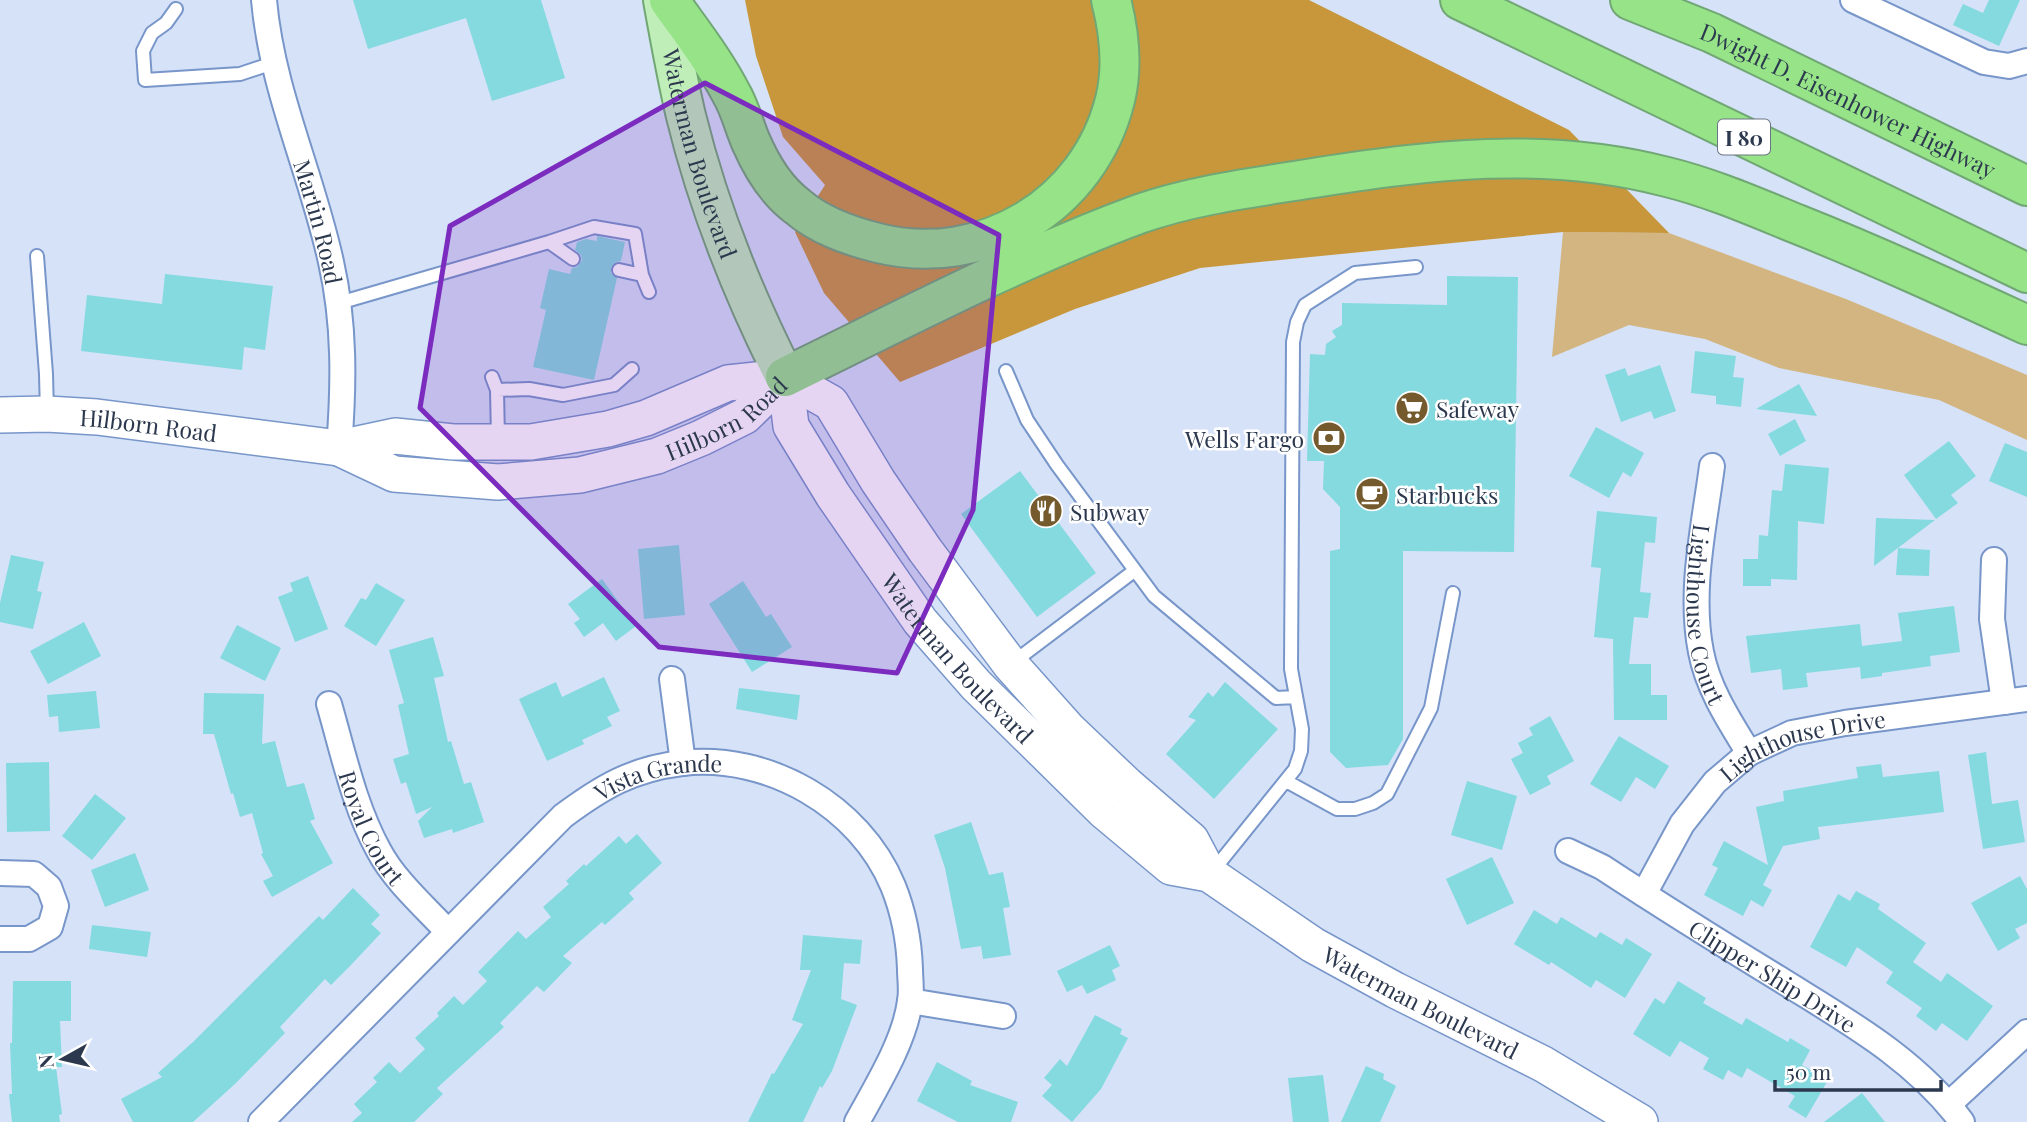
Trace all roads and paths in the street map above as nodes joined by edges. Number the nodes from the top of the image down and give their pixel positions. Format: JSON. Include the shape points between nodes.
{"nodes":[{"id":1,"x":264,"y":0,"type":"edge"},
{"id":2,"x":663,"y":0,"type":"edge"},
{"id":3,"x":669,"y":0,"type":"edge"},
{"id":4,"x":1111,"y":0,"type":"edge"},
{"id":5,"x":1460,"y":0,"type":"edge"},
{"id":6,"x":1630,"y":0,"type":"edge"},
{"id":7,"x":1675,"y":0,"type":"edge"},
{"id":8,"x":1853,"y":0,"type":"edge"},
{"id":9,"x":176,"y":9,"type":"dead end"},
{"id":10,"x":1712,"y":33,"type":"junction"},
{"id":11,"x":2027,"y":61,"type":"edge"},
{"id":12,"x":273,"y":63,"type":"junction"},
{"id":13,"x":2027,"y":186,"type":"edge"},
{"id":14,"x":549,"y":242,"type":"junction"},
{"id":15,"x":37,"y":256,"type":"dead end"},
{"id":16,"x":573,"y":259,"type":"dead end"},
{"id":17,"x":1416,"y":267,"type":"dead end"},
{"id":18,"x":619,"y":270,"type":"dead end"},
{"id":19,"x":2027,"y":273,"type":"edge"},
{"id":20,"x":642,"y":275,"type":"junction"},
{"id":21,"x":649,"y":292,"type":"dead end"},
{"id":22,"x":339,"y":303,"type":"junction"},
{"id":23,"x":2027,"y":325,"type":"edge"},
{"id":24,"x":632,"y":369,"type":"dead end"},
{"id":25,"x":1006,"y":371,"type":"dead end"},
{"id":26,"x":492,"y":377,"type":"dead end"},
{"id":27,"x":785,"y":377,"type":"junction"},
{"id":28,"x":497,"y":390,"type":"junction"},
{"id":29,"x":47,"y":414,"type":"junction"},
{"id":30,"x":0,"y":415,"type":"edge"},
{"id":31,"x":498,"y":443,"type":"junction"},
{"id":32,"x":339,"y":448,"type":"junction"},
{"id":33,"x":1712,"y":466,"type":"dead end"},
{"id":34,"x":1994,"y":561,"type":"dead end"},
{"id":35,"x":1134,"y":572,"type":"junction"},
{"id":36,"x":1453,"y":593,"type":"dead end"},
{"id":37,"x":1010,"y":664,"type":"junction"},
{"id":38,"x":672,"y":679,"type":"dead end"},
{"id":39,"x":1296,"y":697,"type":"junction"},
{"id":40,"x":2016,"y":700,"type":"edge"},
{"id":41,"x":329,"y":704,"type":"dead end"},
{"id":42,"x":1749,"y":753,"type":"junction"},
{"id":43,"x":683,"y":763,"type":"junction"},
{"id":44,"x":1286,"y":781,"type":"junction"},
{"id":45,"x":1568,"y":851,"type":"dead end"},
{"id":46,"x":0,"y":873,"type":"edge"},
{"id":47,"x":1209,"y":874,"type":"junction"},
{"id":48,"x":1644,"y":894,"type":"junction"},
{"id":49,"x":448,"y":932,"type":"junction"},
{"id":50,"x":0,"y":939,"type":"edge"},
{"id":51,"x":910,"y":1001,"type":"junction"},
{"id":52,"x":1003,"y":1016,"type":"dead end"},
{"id":53,"x":2027,"y":1032,"type":"edge"},
{"id":54,"x":1956,"y":1113,"type":"edge"},
{"id":55,"x":1630,"y":1119,"type":"edge"},
{"id":56,"x":261,"y":1122,"type":"edge"},
{"id":57,"x":857,"y":1122,"type":"edge"}],
"edges":[{"from":1,"to":12,"type":"street","name":"Martin Road"},
{"from":2,"to":27,"type":"main road","name":"Waterman Boulevard","via":[[707,190],[743,289]]},
{"from":3,"to":4,"type":"highway","via":[[732,94],[752,145],[775,183],[797,207],[845,235],[899,248],[947,249],[995,237],[1037,215],[1074,182],[1097,145],[1115,100],[1120,52]]},
{"from":5,"to":19,"type":"highway","number":"I 80"},
{"from":6,"to":10,"type":"highway","name":"Dwight D. Eisenhower Highway"},
{"from":7,"to":10,"type":"highway"},
{"from":8,"to":11,"type":"street","via":[[1984,62],[2009,66]]},
{"from":9,"to":12,"type":"lane","via":[[152,33],[143,51],[145,80],[240,74]]},
{"from":10,"to":13,"type":"highway","name":"Dwight D. Eisenhower Highway"},
{"from":12,"to":22,"type":"street","name":"Martin Road","via":[[314,197]]},
{"from":14,"to":16,"type":"lane"},
{"from":14,"to":20,"type":"lane","via":[[594,227],[635,234]]},
{"from":14,"to":22,"type":"lane"},
{"from":15,"to":29,"type":"lane"},
{"from":17,"to":39,"type":"lane","via":[[1354,272],[1305,305],[1297,322],[1293,342],[1291,669]]},
{"from":18,"to":20,"type":"lane"},
{"from":20,"to":21,"type":"lane"},
{"from":22,"to":32,"type":"street","name":"Martin Road","via":[[343,394]]},
{"from":23,"to":27,"type":"highway","via":[[1887,260],[1746,203],[1667,177],[1575,160],[1440,160],[1216,193],[1143,213],[951,295]]},
{"from":24,"to":28,"type":"lane","via":[[614,385],[563,395]]},
{"from":25,"to":35,"type":"lane","via":[[1027,420]]},
{"from":26,"to":28,"type":"lane"},
{"from":27,"to":31,"type":"main road","name":"Hilborn Road","via":[[728,383],[608,429]]},
{"from":27,"to":32,"type":"main road","name":"Hilborn Road","via":[[745,416],[701,438],[657,456],[580,475],[498,482],[394,474]]},
{"from":27,"to":37,"type":"main road","name":"Waterman Boulevard","via":[[831,403],[925,550]]},
{"from":27,"to":47,"type":"main road","name":"Waterman Boulevard","via":[[791,426],[920,621],[976,685],[1104,811],[1171,867]]},
{"from":28,"to":31,"type":"lane"},
{"from":29,"to":30,"type":"main road","name":"Hilborn Road"},
{"from":29,"to":32,"type":"main road","name":"Hilborn Road"},
{"from":31,"to":32,"type":"main road","name":"Hilborn Road","via":[[395,436]]},
{"from":33,"to":42,"type":"street","name":"Lighthouse Court","via":[[1695,603],[1701,654],[1716,696]]},
{"from":34,"to":40,"type":"street","via":[[1993,619]]},
{"from":35,"to":37,"type":"lane"},
{"from":35,"to":39,"type":"lane","via":[[1154,596],[1276,698]]},
{"from":36,"to":44,"type":"lane","via":[[1431,708],[1387,794],[1355,809],[1337,809]]},
{"from":37,"to":47,"type":"main road","name":"Waterman Boulevard","via":[[1068,729],[1191,840]]},
{"from":38,"to":43,"type":"street"},
{"from":39,"to":44,"type":"lane","via":[[1301,751]]},
{"from":40,"to":42,"type":"street","name":"Lighthouse Drive","via":[[1792,733]]},
{"from":41,"to":49,"type":"street","name":"Royal Court","via":[[361,811],[379,852]]},
{"from":42,"to":48,"type":"street","name":"Lighthouse Drive","via":[[1715,782],[1682,824]]},
{"from":43,"to":49,"type":"street","name":"Vista Grande","via":[[629,775],[562,816]]},
{"from":43,"to":51,"type":"street","name":"Vista Grande","via":[[727,764],[777,775],[828,804],[864,839],[893,885],[903,914],[909,943]]},
{"from":44,"to":47,"type":"lane"},
{"from":45,"to":48,"type":"street","name":"Clipper Ship Drive"},
{"from":46,"to":50,"type":"street","via":[[34,874],[49,887],[56,906],[50,927],[29,939]]},
{"from":47,"to":55,"type":"main road","name":"Waterman Boulevard","via":[[1313,945],[1543,1064]]},
{"from":48,"to":54,"type":"street","name":"Clipper Ship Drive","via":[[1861,1030],[1918,1072]]},
{"from":49,"to":56,"type":"street","name":"Vista Grande"},
{"from":51,"to":52,"type":"street"},
{"from":51,"to":57,"type":"street","name":"Vista Grande","via":[[894,1054]]},
{"from":53,"to":54,"type":"street"}]}
